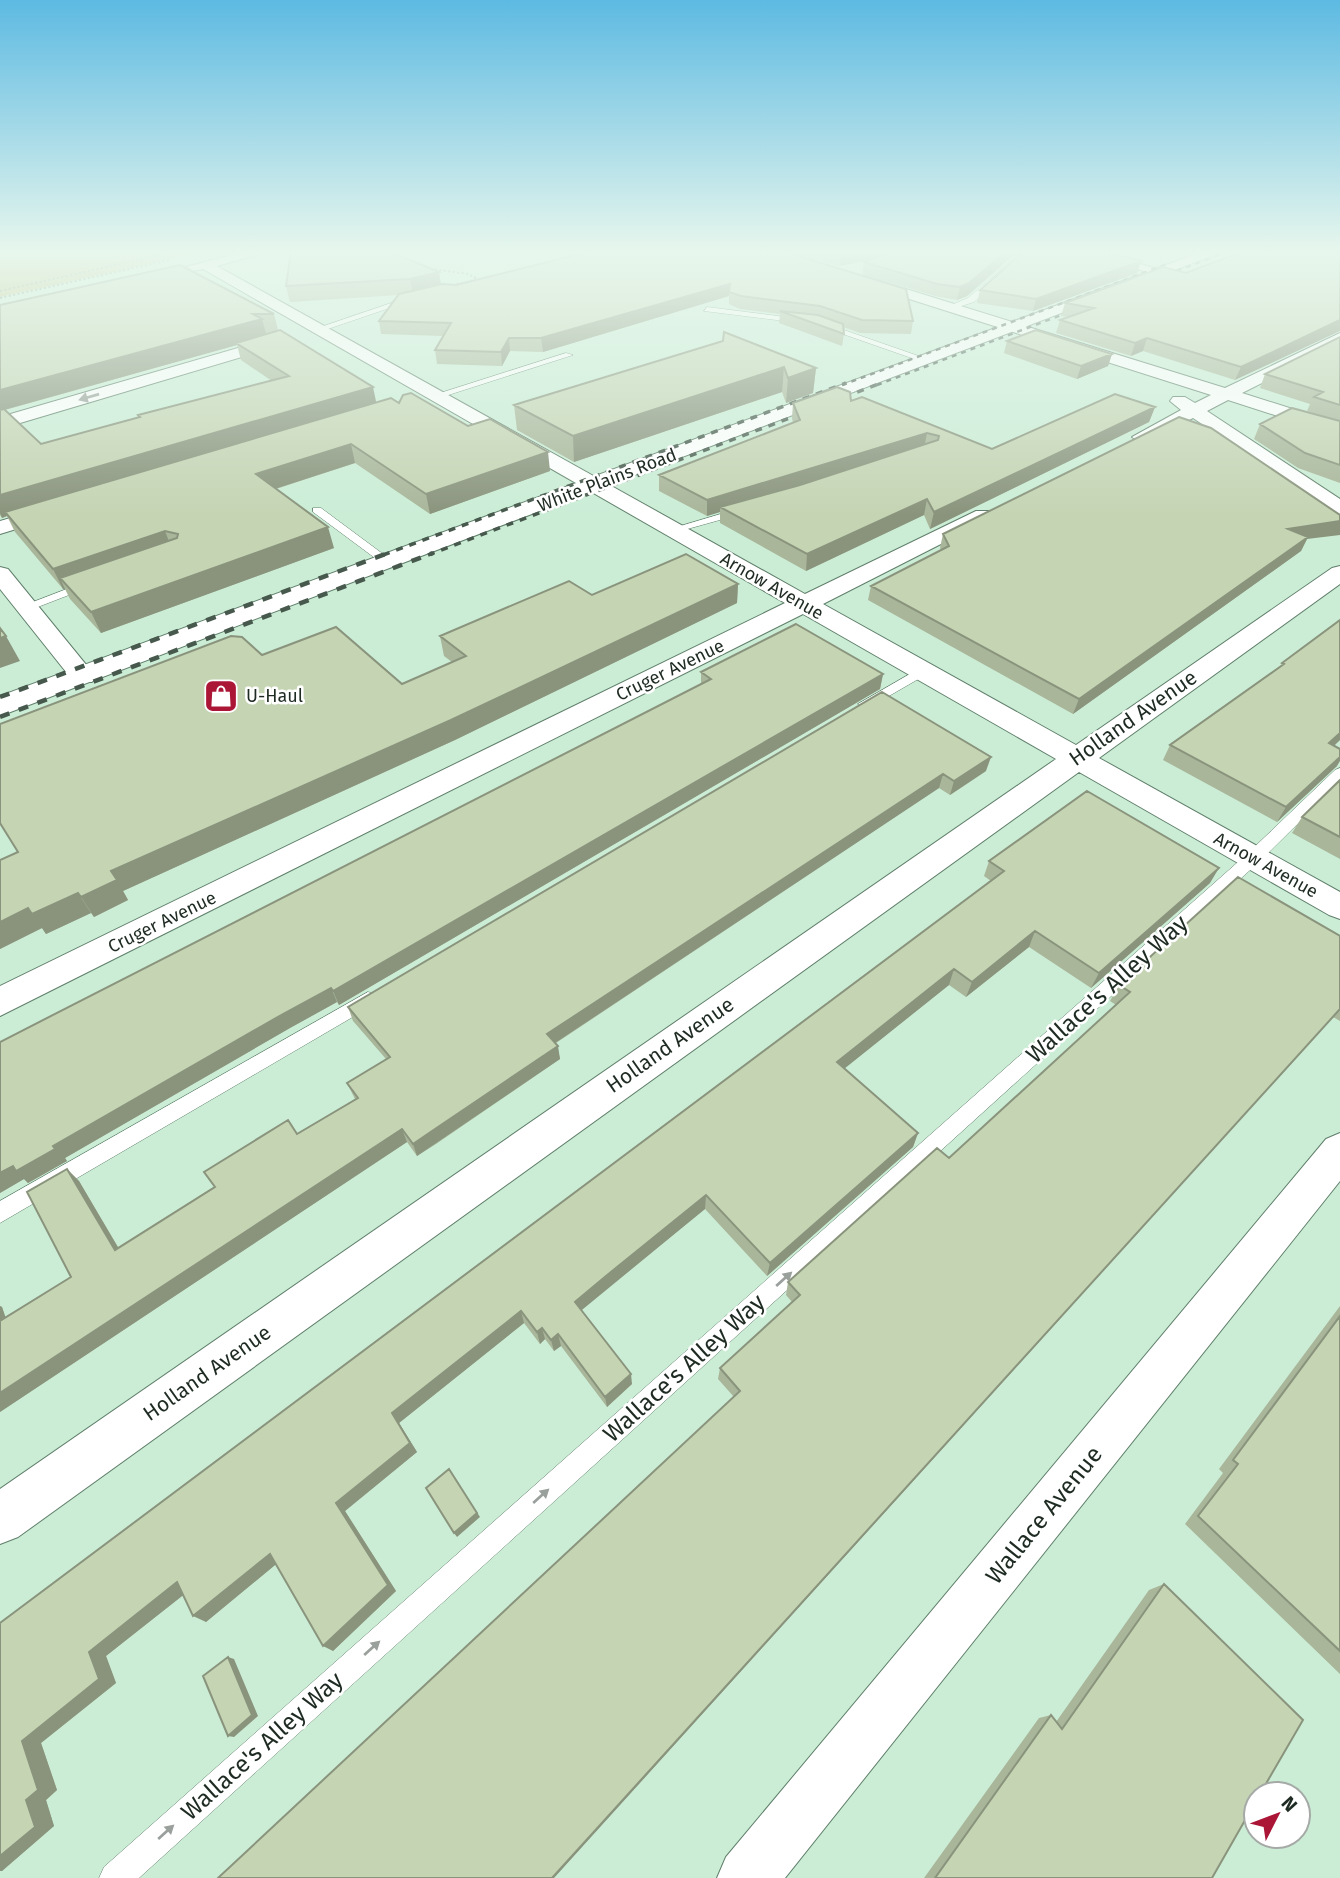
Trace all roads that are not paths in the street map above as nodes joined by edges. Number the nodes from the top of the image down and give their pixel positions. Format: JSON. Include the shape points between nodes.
{"nodes":[{"id":1,"x":283,"y":340,"type":"edge"},
{"id":2,"x":338,"y":340,"type":"edge"},
{"id":3,"x":867,"y":340,"type":"edge"},
{"id":4,"x":979,"y":340,"type":"edge"},
{"id":5,"x":1058,"y":340,"type":"edge"},
{"id":6,"x":1337,"y":340,"type":"edge"},
{"id":7,"x":569,"y":355,"type":"dead end"},
{"id":8,"x":926,"y":360,"type":"junction"},
{"id":9,"x":1148,"y":368,"type":"junction"},
{"id":10,"x":1228,"y":393,"type":"junction"},
{"id":11,"x":436,"y":396,"type":"junction"},
{"id":12,"x":410,"y":404,"type":"edge"},
{"id":13,"x":1193,"y":411,"type":"junction"},
{"id":14,"x":0,"y":423,"type":"edge"},
{"id":15,"x":1340,"y":430,"type":"edge"},
{"id":16,"x":1120,"y":447,"type":"edge"},
{"id":17,"x":593,"y":485,"type":"junction"},
{"id":18,"x":1011,"y":501,"type":"edge"},
{"id":19,"x":79,"y":504,"type":"edge"},
{"id":20,"x":759,"y":506,"type":"edge"},
{"id":21,"x":1340,"y":508,"type":"edge"},
{"id":22,"x":317,"y":510,"type":"dead end"},
{"id":23,"x":0,"y":528,"type":"edge"},
{"id":24,"x":673,"y":530,"type":"junction"},
{"id":25,"x":387,"y":562,"type":"junction"},
{"id":26,"x":1340,"y":573,"type":"edge"},
{"id":27,"x":0,"y":574,"type":"edge"},
{"id":28,"x":105,"y":579,"type":"edge"},
{"id":29,"x":804,"y":604,"type":"junction"},
{"id":30,"x":26,"y":607,"type":"junction"},
{"id":31,"x":922,"y":671,"type":"junction"},
{"id":32,"x":83,"y":677,"type":"junction"},
{"id":33,"x":0,"y":708,"type":"edge"},
{"id":34,"x":850,"y":713,"type":"edge"},
{"id":35,"x":1077,"y":758,"type":"junction"},
{"id":36,"x":1340,"y":773,"type":"edge"},
{"id":37,"x":1253,"y":858,"type":"junction"},
{"id":38,"x":1340,"y":907,"type":"edge"},
{"id":39,"x":382,"y":991,"type":"edge"},
{"id":40,"x":0,"y":1002,"type":"edge"},
{"id":41,"x":1340,"y":1151,"type":"edge"},
{"id":42,"x":0,"y":1213,"type":"edge"},
{"id":43,"x":0,"y":1519,"type":"edge"},
{"id":44,"x":115,"y":1878,"type":"edge"},
{"id":45,"x":747,"y":1878,"type":"edge"}],
"edges":[{"from":1,"to":14,"type":"street","one_way":true},
{"from":2,"to":11,"type":"street","name":"Arnow Avenue"},
{"from":3,"to":8,"type":"lane"},
{"from":4,"to":8,"type":"main road","name":"White Plains Road"},
{"from":5,"to":9,"type":"street"},
{"from":6,"to":10,"type":"street"},
{"from":7,"to":11,"type":"lane"},
{"from":8,"to":17,"type":"main road","name":"White Plains Road"},
{"from":9,"to":10,"type":"street"},
{"from":9,"to":13,"type":"street"},
{"from":10,"to":13,"type":"street"},
{"from":10,"to":15,"type":"street"},
{"from":11,"to":12,"type":"street"},
{"from":11,"to":17,"type":"street","name":"Arnow Avenue"},
{"from":13,"to":16,"type":"street"},
{"from":13,"to":21,"type":"street"},
{"from":17,"to":24,"type":"street","name":"Arnow Avenue"},
{"from":17,"to":25,"type":"main road","name":"White Plains Road"},
{"from":18,"to":29,"type":"street","name":"Cruger Avenue"},
{"from":19,"to":23,"type":"street"},
{"from":20,"to":24,"type":"lane"},
{"from":22,"to":25,"type":"lane"},
{"from":24,"to":29,"type":"street","name":"Arnow Avenue"},
{"from":25,"to":32,"type":"main road","name":"White Plains Road"},
{"from":26,"to":35,"type":"street","name":"Holland Avenue"},
{"from":27,"to":30,"type":"street"},
{"from":28,"to":30,"type":"lane"},
{"from":29,"to":31,"type":"street","name":"Arnow Avenue"},
{"from":29,"to":40,"type":"street","name":"Cruger Avenue"},
{"from":30,"to":32,"type":"street"},
{"from":31,"to":34,"type":"lane"},
{"from":31,"to":35,"type":"street","name":"Arnow Avenue"},
{"from":32,"to":33,"type":"main road","name":"White Plains Road"},
{"from":35,"to":37,"type":"street","name":"Arnow Avenue"},
{"from":35,"to":43,"type":"street","name":"Holland Avenue"},
{"from":36,"to":37,"type":"lane","name":"Wallace's Alley Way"},
{"from":37,"to":38,"type":"street","name":"Arnow Avenue"},
{"from":44,"to":37,"type":"lane","name":"Wallace's Alley Way","one_way":true},
{"from":39,"to":42,"type":"lane"},
{"from":41,"to":45,"type":"street","name":"Wallace Avenue"}]}
